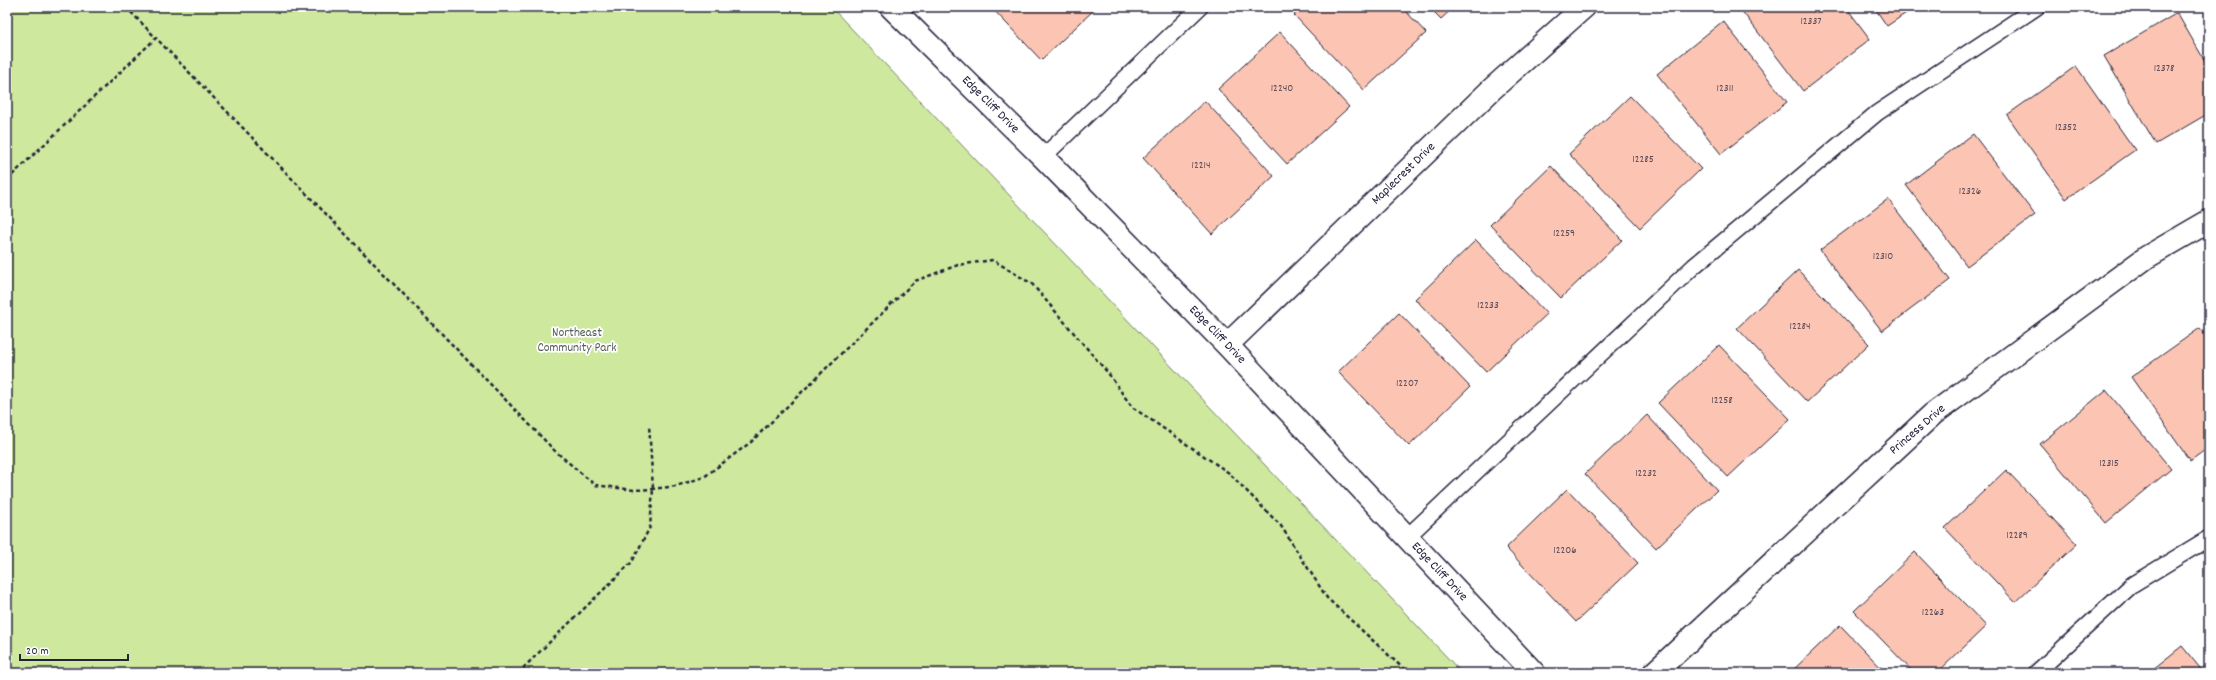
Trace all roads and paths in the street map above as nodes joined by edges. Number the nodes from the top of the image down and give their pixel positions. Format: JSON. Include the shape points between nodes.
{"nodes":[{"id":1,"x":126,"y":7,"type":"edge"},
{"id":2,"x":891,"y":7,"type":"edge"},
{"id":3,"x":1200,"y":7,"type":"edge"},
{"id":4,"x":1584,"y":7,"type":"edge"},
{"id":5,"x":2037,"y":7,"type":"edge"},
{"id":6,"x":156,"y":38,"type":"junction"},
{"id":7,"x":1043,"y":156,"type":"junction"},
{"id":8,"x":7,"y":180,"type":"edge"},
{"id":9,"x":2209,"y":222,"type":"edge"},
{"id":10,"x":1227,"y":345,"type":"junction"},
{"id":11,"x":650,"y":425,"type":"dead end"},
{"id":12,"x":653,"y":489,"type":"junction"},
{"id":13,"x":1407,"y":538,"type":"junction"},
{"id":14,"x":2209,"y":538,"type":"edge"},
{"id":15,"x":518,"y":673,"type":"edge"},
{"id":16,"x":1408,"y":673,"type":"edge"},
{"id":17,"x":1534,"y":673,"type":"edge"},
{"id":18,"x":1654,"y":673,"type":"edge"},
{"id":19,"x":2036,"y":673,"type":"edge"}],
"edges":[{"from":1,"to":6,"type":"path"},
{"from":2,"to":7,"type":"street","name":"Edge Cliff Drive"},
{"from":3,"to":7,"type":"lane"},
{"from":4,"to":10,"type":"street","name":"Maplecrest Drive","via":[[1492,89]]},
{"from":5,"to":13,"type":"lane","via":[[1877,113],[1694,266]]},
{"from":6,"to":8,"type":"path"},
{"from":6,"to":12,"type":"path","via":[[555,452],[595,485],[634,490]]},
{"from":7,"to":10,"type":"street","name":"Edge Cliff Drive"},
{"from":9,"to":18,"type":"street","name":"Princess Drive","via":[[2147,257],[1933,414]]},
{"from":10,"to":13,"type":"street","name":"Edge Cliff Drive"},
{"from":11,"to":12,"type":"path"},
{"from":12,"to":15,"type":"path","via":[[650,527],[632,562]]},
{"from":12,"to":16,"type":"path","via":[[676,486],[704,477],[751,442],[915,281],[958,266],[993,260],[1032,284],[1108,373],[1132,407],[1230,473],[1281,526],[1327,598]]},
{"from":13,"to":17,"type":"street","name":"Edge Cliff Drive"},
{"from":14,"to":19,"type":"lane","via":[[2133,584]]}]}
